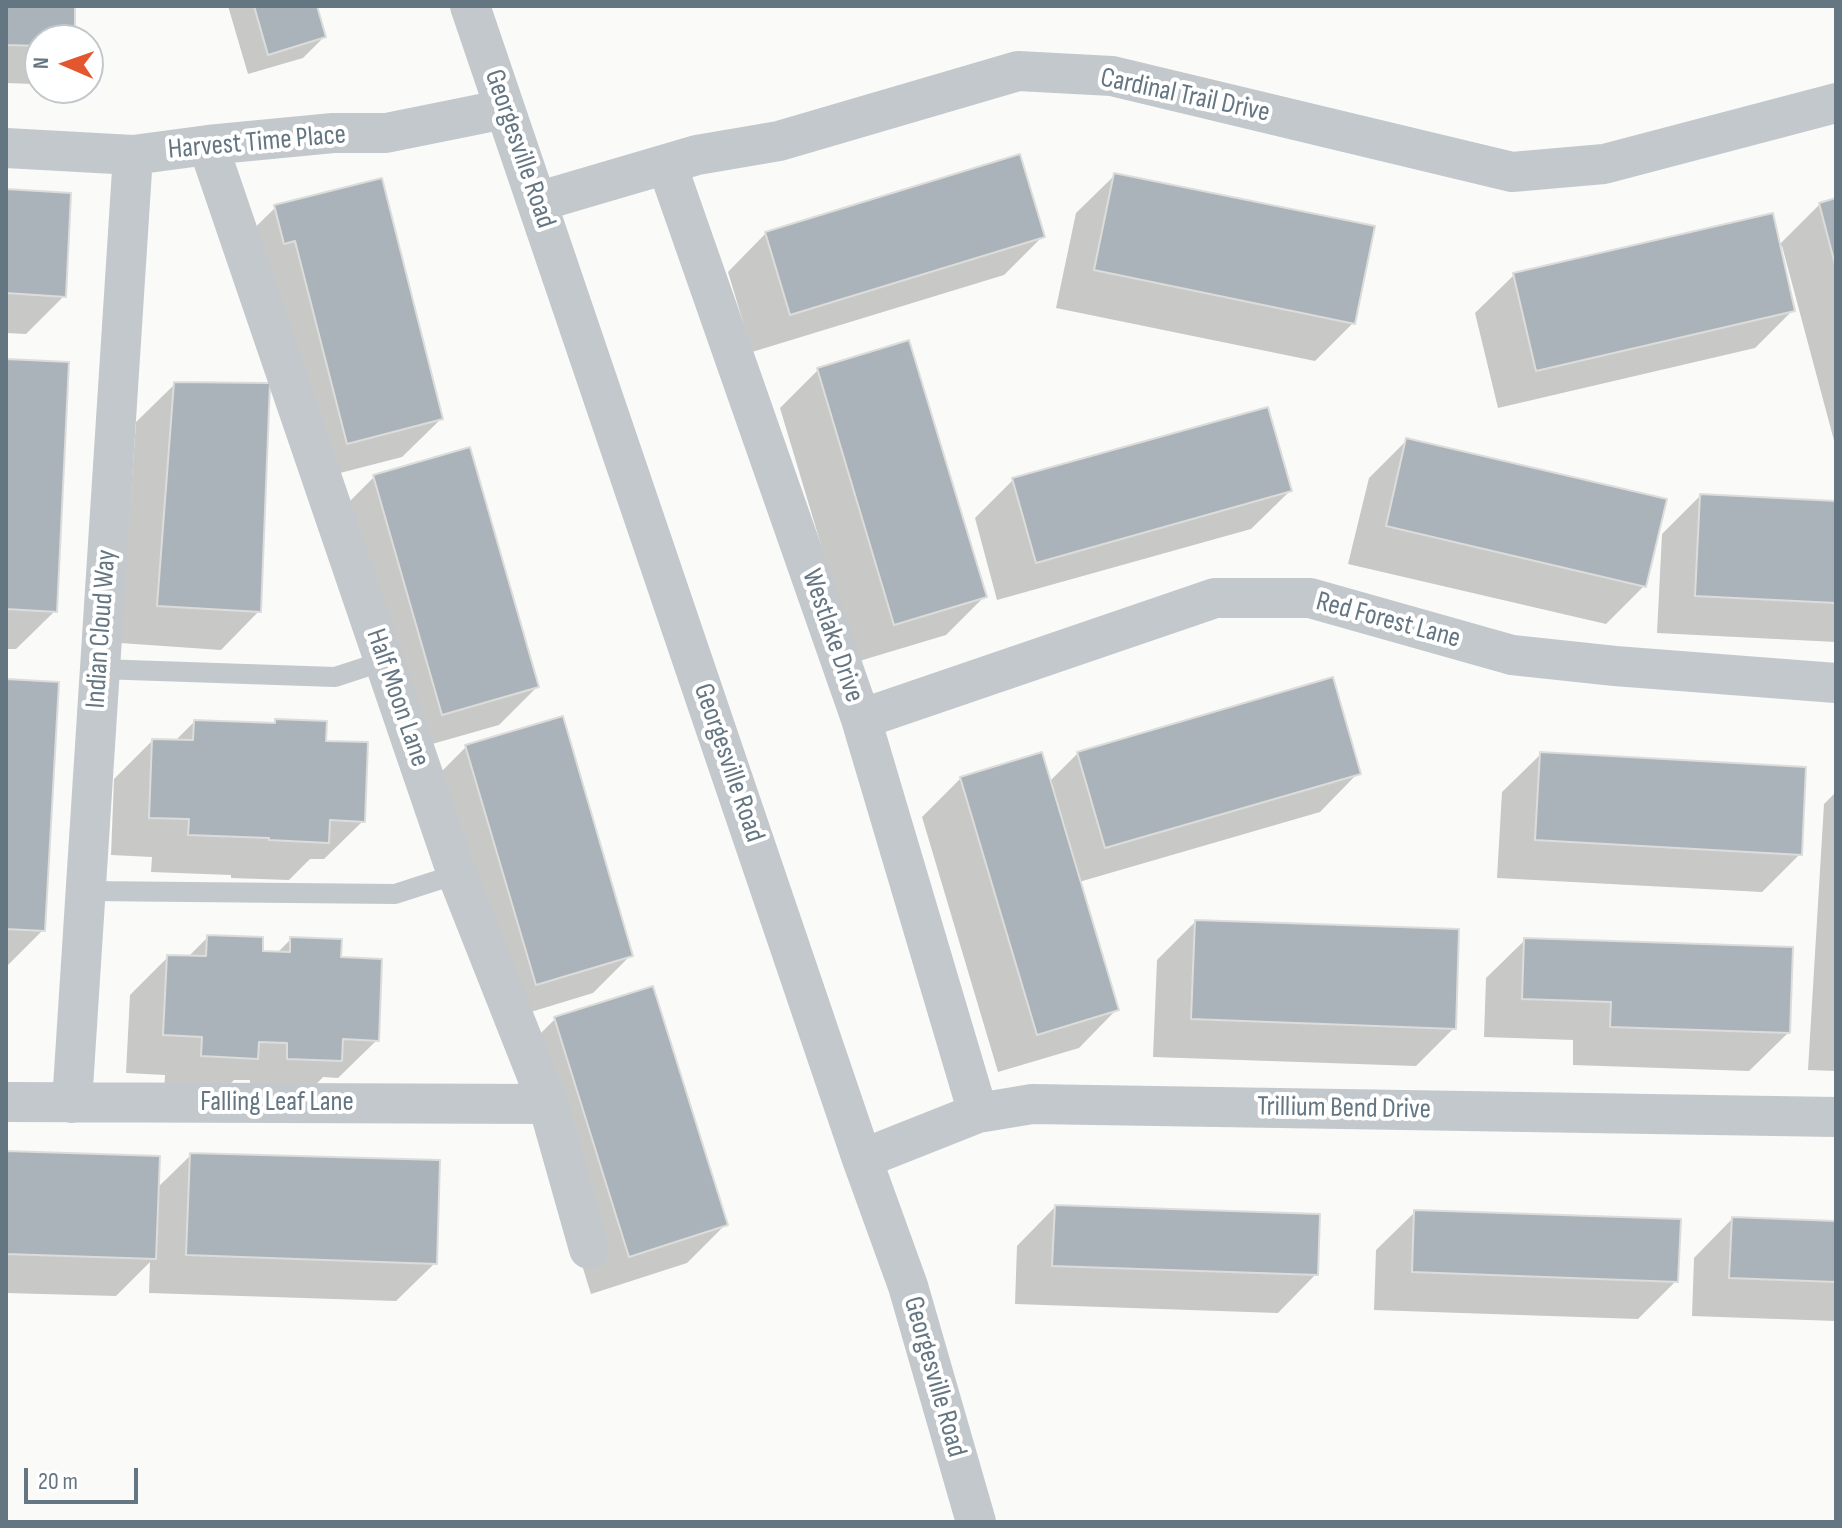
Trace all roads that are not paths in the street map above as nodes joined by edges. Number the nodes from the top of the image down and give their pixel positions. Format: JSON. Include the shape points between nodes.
{"nodes":[{"id":1,"x":470,"y":6,"type":"edge"},
{"id":2,"x":1836,"y":103,"type":"edge"},
{"id":3,"x":505,"y":109,"type":"junction"},
{"id":4,"x":208,"y":145,"type":"junction"},
{"id":5,"x":6,"y":148,"type":"edge"},
{"id":6,"x":133,"y":155,"type":"junction"},
{"id":7,"x":667,"y":165,"type":"junction"},
{"id":8,"x":537,"y":202,"type":"junction"},
{"id":9,"x":384,"y":661,"type":"junction"},
{"id":10,"x":99,"y":669,"type":"junction"},
{"id":11,"x":1836,"y":683,"type":"edge"},
{"id":12,"x":861,"y":719,"type":"junction"},
{"id":13,"x":457,"y":874,"type":"junction"},
{"id":14,"x":86,"y":891,"type":"junction"},
{"id":15,"x":6,"y":1102,"type":"edge"},
{"id":16,"x":72,"y":1103,"type":"junction"},
{"id":17,"x":548,"y":1104,"type":"junction"},
{"id":18,"x":978,"y":1113,"type":"junction"},
{"id":19,"x":1836,"y":1117,"type":"edge"},
{"id":20,"x":862,"y":1159,"type":"junction"},
{"id":21,"x":589,"y":1249,"type":"dead end"},
{"id":22,"x":976,"y":1522,"type":"edge"}],
"edges":[{"from":1,"to":3,"type":"street","name":"Georgesville Road"},
{"from":2,"to":7,"type":"street","name":"Cardinal Trail Drive","via":[[1604,164],[1512,172],[1112,76],[1018,71],[779,141]]},
{"from":3,"to":4,"type":"street","name":"Harvest Time Place","via":[[386,133]]},
{"from":3,"to":8,"type":"street","name":"Georgesville Road"},
{"from":4,"to":6,"type":"street","name":"Harvest Time Place"},
{"from":4,"to":9,"type":"street","name":"Half Moon Lane"},
{"from":5,"to":6,"type":"street","name":"Harvest Time Place"},
{"from":6,"to":10,"type":"street","name":"Indian Cloud Way"},
{"from":7,"to":8,"type":"street","name":"Cardinal Trail Drive"},
{"from":7,"to":12,"type":"street","name":"Westlake Drive"},
{"from":8,"to":20,"type":"street","name":"Georgesville Road"},
{"from":9,"to":10,"type":"lane","via":[[335,677]]},
{"from":9,"to":13,"type":"street","name":"Half Moon Lane"},
{"from":10,"to":14,"type":"street","name":"Indian Cloud Way"},
{"from":11,"to":12,"type":"street","name":"Red Forest Lane","via":[[1512,655],[1310,598],[1215,598]]},
{"from":12,"to":18,"type":"street","name":"Westlake Drive"},
{"from":13,"to":14,"type":"lane","via":[[395,894]]},
{"from":13,"to":17,"type":"street","name":"Half Moon Lane"},
{"from":14,"to":16,"type":"street","name":"Indian Cloud Way"},
{"from":15,"to":16,"type":"street","name":"Falling Leaf Lane"},
{"from":16,"to":17,"type":"street","name":"Falling Leaf Lane"},
{"from":17,"to":21,"type":"street","name":"Half Moon Lane"},
{"from":18,"to":19,"type":"street","name":"Trillium Bend Drive","via":[[1032,1104]]},
{"from":18,"to":20,"type":"street","name":"Trillium Bend Drive"},
{"from":20,"to":22,"type":"street","name":"Georgesville Road","via":[[908,1286]]}]}
